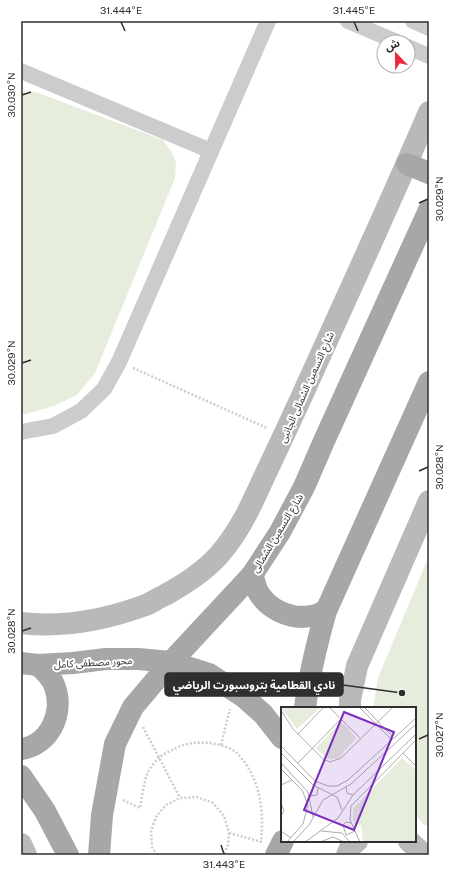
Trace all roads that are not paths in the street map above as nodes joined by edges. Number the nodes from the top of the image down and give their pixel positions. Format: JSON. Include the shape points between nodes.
{"nodes":[{"id":1,"x":268,"y":21,"type":"edge"},
{"id":2,"x":348,"y":21,"type":"edge"},
{"id":3,"x":413,"y":21,"type":"edge"},
{"id":4,"x":429,"y":28,"type":"edge"},
{"id":5,"x":378,"y":34,"type":"edge"},
{"id":6,"x":416,"y":50,"type":"edge"},
{"id":7,"x":429,"y":56,"type":"edge"},
{"id":8,"x":21,"y":71,"type":"edge"},
{"id":9,"x":429,"y":112,"type":"edge"},
{"id":10,"x":211,"y":151,"type":"junction"},
{"id":11,"x":407,"y":164,"type":"junction"},
{"id":12,"x":429,"y":173,"type":"edge"},
{"id":13,"x":429,"y":210,"type":"edge"},
{"id":14,"x":429,"y":382,"type":"edge"},
{"id":15,"x":21,"y":432,"type":"edge"},
{"id":16,"x":429,"y":501,"type":"edge"},
{"id":17,"x":252,"y":575,"type":"junction"},
{"id":18,"x":326,"y":611,"type":"junction"},
{"id":19,"x":21,"y":623,"type":"edge"},
{"id":20,"x":171,"y":662,"type":"junction"},
{"id":21,"x":29,"y":664,"type":"edge"},
{"id":22,"x":305,"y":707,"type":"edge"},
{"id":23,"x":350,"y":707,"type":"edge"},
{"id":24,"x":281,"y":737,"type":"edge"},
{"id":25,"x":21,"y":749,"type":"edge"},
{"id":26,"x":21,"y":776,"type":"edge"},
{"id":27,"x":356,"y":842,"type":"edge"},
{"id":28,"x":410,"y":842,"type":"edge"},
{"id":29,"x":21,"y":844,"type":"edge"},
{"id":30,"x":26,"y":855,"type":"edge"},
{"id":31,"x":68,"y":855,"type":"edge"},
{"id":32,"x":99,"y":855,"type":"edge"},
{"id":33,"x":347,"y":855,"type":"edge"},
{"id":34,"x":424,"y":855,"type":"edge"}],
"edges":[{"from":1,"to":10,"type":"street"},
{"from":2,"to":5,"type":"street"},
{"from":3,"to":4,"type":"street"},
{"from":6,"to":7,"type":"street"},
{"from":8,"to":10,"type":"street"},
{"from":9,"to":11,"type":"street","name":"شارع التسعين الشمالى الجانبى"},
{"from":10,"to":15,"type":"street","via":[[119,362],[104,389],[81,411],[53,426]]},
{"from":11,"to":12,"type":"main road"},
{"from":11,"to":19,"type":"street","name":"شارع التسعين الشمالى الجانبى","via":[[248,514],[235,536],[199,574],[145,605],[109,617],[72,624]]},
{"from":13,"to":17,"type":"main road","name":"شارع التسعين الشمالى","via":[[304,487],[280,532]]},
{"from":14,"to":18,"type":"main road"},
{"from":16,"to":23,"type":"street","via":[[357,666]]},
{"from":17,"to":18,"type":"main road","via":[[257,590],[266,602],[279,612],[311,616]]},
{"from":17,"to":20,"type":"main road","name":"شارع التسعين الشمالى"},
{"from":18,"to":22,"type":"main road","via":[[312,664]]},
{"from":20,"to":21,"type":"main road","name":"محور مصطفى كامل","via":[[106,659]]},
{"from":20,"to":24,"type":"main road","name":"محور مصطفى كامل","via":[[209,674],[244,697],[263,714]]},
{"from":20,"to":32,"type":"main road","name":"شارع التسعين الشمالى","via":[[133,707],[115,744],[102,816]]},
{"from":21,"to":25,"type":"main road","via":[[48,674],[55,685],[58,711],[47,734],[37,743]]},
{"from":26,"to":31,"type":"main road","via":[[45,811]]},
{"from":27,"to":33,"type":"street"},
{"from":28,"to":34,"type":"street"},
{"from":29,"to":30,"type":"street"}]}
